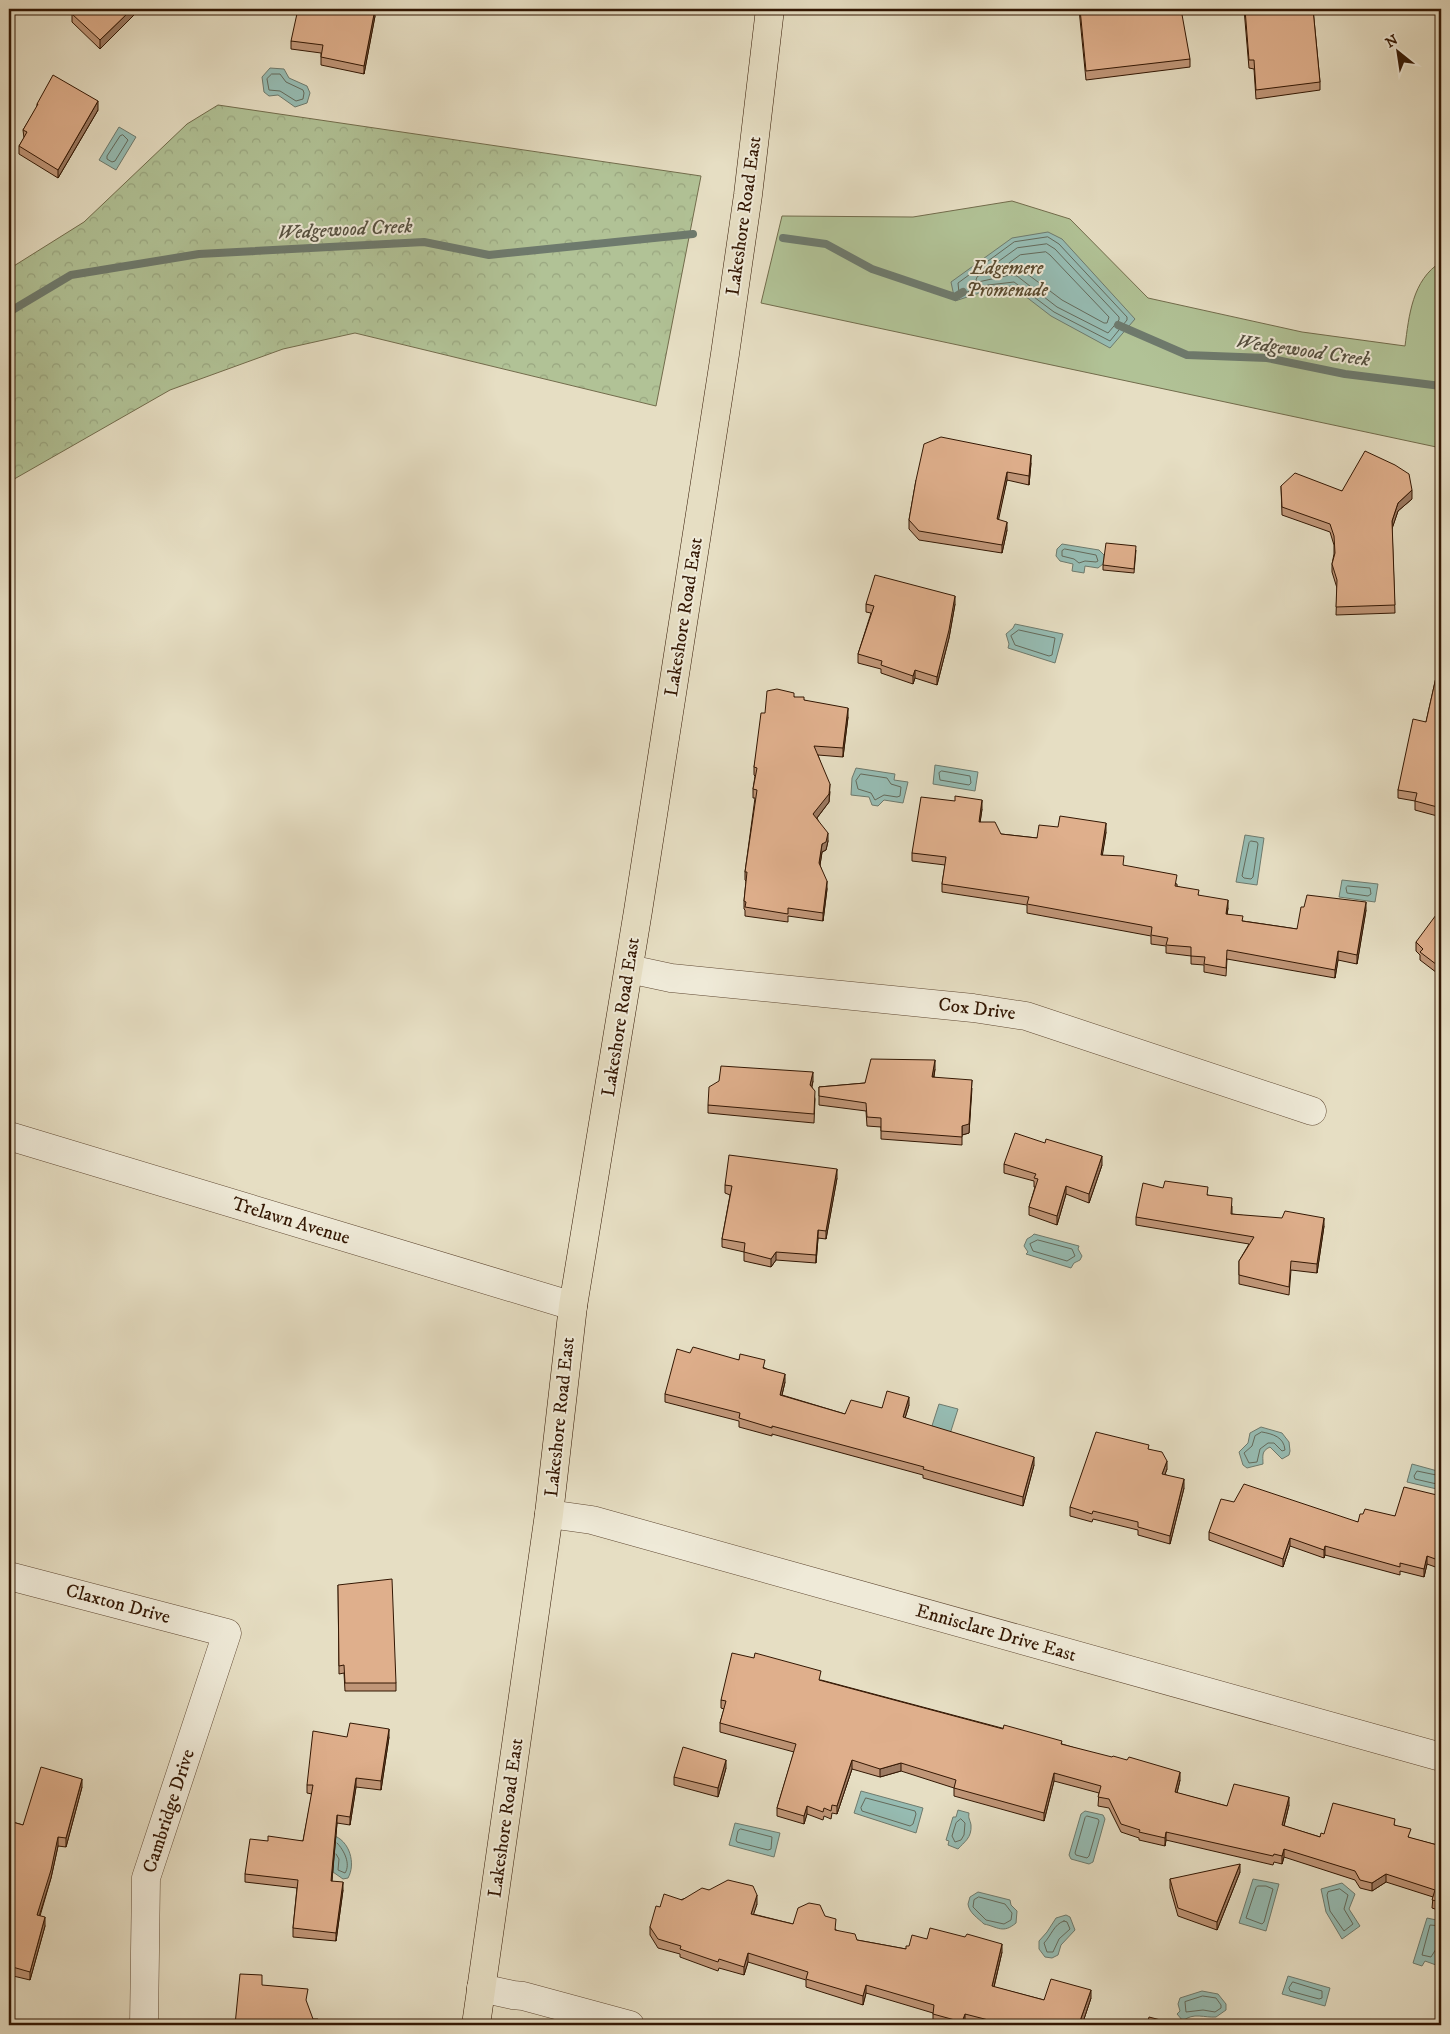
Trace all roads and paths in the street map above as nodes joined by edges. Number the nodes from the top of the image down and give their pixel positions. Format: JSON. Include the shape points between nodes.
{"nodes":[{"id":1,"x":770,"y":9,"type":"edge"},
{"id":2,"x":629,"y":969,"type":"junction"},
{"id":3,"x":1312,"y":1111,"type":"dead end"},
{"id":4,"x":9,"y":1136,"type":"edge"},
{"id":5,"x":573,"y":1306,"type":"junction"},
{"id":6,"x":550,"y":1514,"type":"junction"},
{"id":7,"x":9,"y":1576,"type":"edge"},
{"id":8,"x":227,"y":1633,"type":"joint"},
{"id":9,"x":1441,"y":1757,"type":"edge"},
{"id":10,"x":481,"y":1988,"type":"junction"},
{"id":11,"x":144,"y":2025,"type":"edge"},
{"id":12,"x":476,"y":2025,"type":"edge"},
{"id":13,"x":630,"y":2025,"type":"edge"}],
"edges":[{"from":1,"to":2,"type":"main road","name":"Lakeshore Road East","via":[[748,195]]},
{"from":2,"to":3,"type":"street","name":"Cox Drive","via":[[671,978],[1026,1016]]},
{"from":2,"to":5,"type":"main road","name":"Lakeshore Road East"},
{"from":4,"to":5,"type":"street","name":"Trelawn Avenue"},
{"from":5,"to":6,"type":"main road","name":"Lakeshore Road East"},
{"from":6,"to":9,"type":"street","name":"Ennisclare Drive East","via":[[592,1520]]},
{"from":6,"to":10,"type":"main road","name":"Lakeshore Road East"},
{"from":7,"to":8,"type":"street","name":"Claxton Drive"},
{"from":8,"to":11,"type":"street","name":"Cambridge Drive","via":[[146,1878]]},
{"from":10,"to":12,"type":"main road","name":"Lakeshore Road East"},
{"from":10,"to":13,"type":"street"}]}
